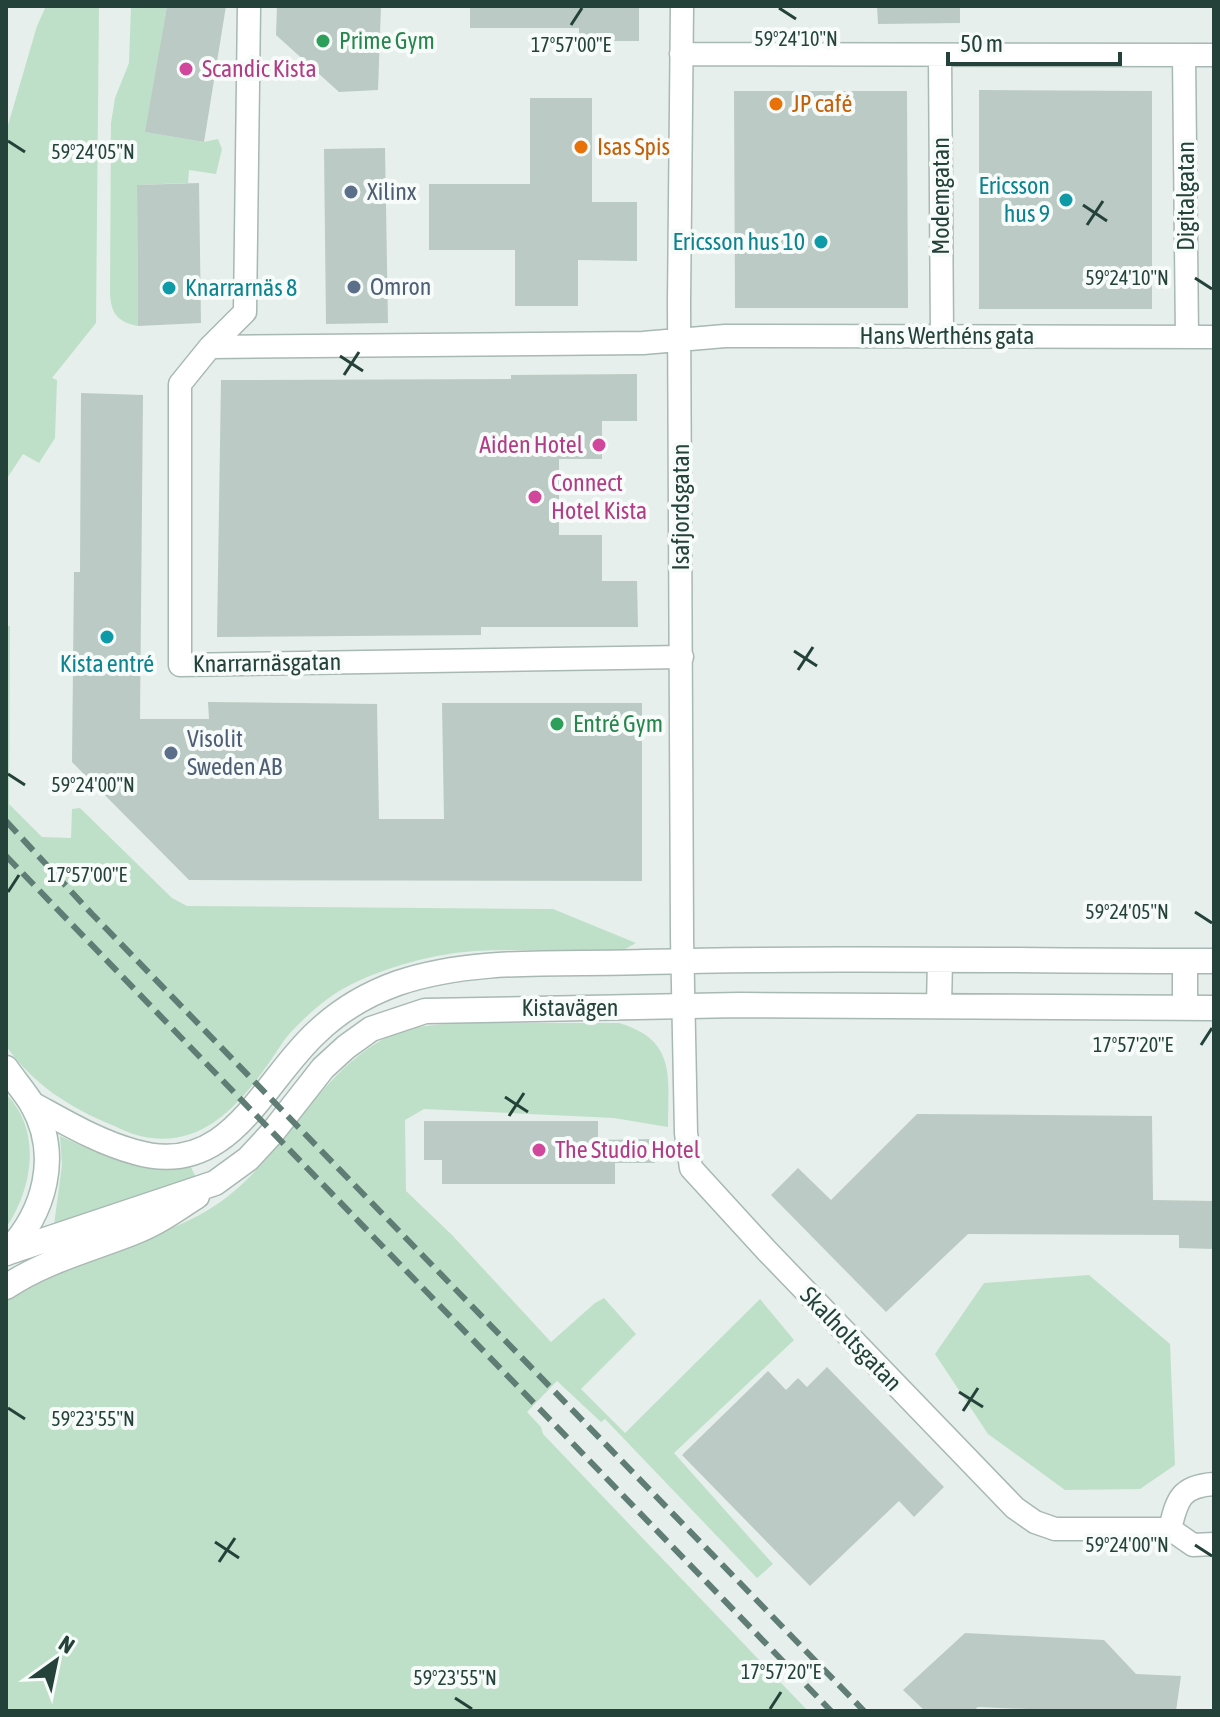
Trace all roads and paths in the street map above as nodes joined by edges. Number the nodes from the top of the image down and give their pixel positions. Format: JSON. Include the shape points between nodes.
{"nodes":[{"id":1,"x":249,"y":6,"type":"edge"},
{"id":2,"x":682,"y":6,"type":"edge"},
{"id":3,"x":681,"y":54,"type":"junction"},
{"id":4,"x":1184,"y":55,"type":"junction"},
{"id":5,"x":1214,"y":55,"type":"edge"},
{"id":6,"x":940,"y":56,"type":"junction"},
{"id":7,"x":942,"y":336,"type":"junction"},
{"id":8,"x":1187,"y":337,"type":"junction"},
{"id":9,"x":1214,"y":337,"type":"edge"},
{"id":10,"x":679,"y":341,"type":"junction"},
{"id":11,"x":210,"y":347,"type":"junction"},
{"id":12,"x":682,"y":657,"type":"junction"},
{"id":13,"x":940,"y":960,"type":"junction"},
{"id":14,"x":683,"y":961,"type":"junction"},
{"id":15,"x":1185,"y":961,"type":"junction"},
{"id":16,"x":1214,"y":961,"type":"edge"},
{"id":17,"x":939,"y":1006,"type":"junction"},
{"id":18,"x":684,"y":1007,"type":"junction"},
{"id":19,"x":1185,"y":1008,"type":"junction"},
{"id":20,"x":1214,"y":1008,"type":"edge"},
{"id":21,"x":8,"y":1073,"type":"edge"},
{"id":22,"x":32,"y":1104,"type":"junction"},
{"id":23,"x":215,"y":1183,"type":"junction"},
{"id":24,"x":6,"y":1253,"type":"edge"},
{"id":25,"x":6,"y":1287,"type":"edge"},
{"id":26,"x":1214,"y":1484,"type":"edge"},
{"id":27,"x":1170,"y":1529,"type":"junction"},
{"id":28,"x":1214,"y":1544,"type":"edge"}],
"edges":[{"from":1,"to":11,"type":"street","name":"Knarrarnäsgatan","via":[[245,312]]},
{"from":2,"to":3,"type":"street","name":"Isafjordsgatan"},
{"from":3,"to":6,"type":"street"},
{"from":3,"to":10,"type":"street","name":"Isafjordsgatan"},
{"from":4,"to":5,"type":"street"},
{"from":4,"to":6,"type":"street"},
{"from":4,"to":8,"type":"street","name":"Digitalgatan"},
{"from":6,"to":7,"type":"street","name":"Modemgatan"},
{"from":7,"to":8,"type":"street","name":"Hans Werthéns gata"},
{"from":7,"to":10,"type":"street","name":"Hans Werthéns gata","via":[[725,336]]},
{"from":8,"to":9,"type":"street","name":"Hans Werthéns gata"},
{"from":10,"to":11,"type":"street"},
{"from":10,"to":12,"type":"street","name":"Isafjordsgatan"},
{"from":11,"to":12,"type":"street","name":"Knarrarnäsgatan","via":[[180,384],[180,665]]},
{"from":12,"to":14,"type":"street","name":"Isafjordsgatan"},
{"from":13,"to":14,"type":"street","name":"Kistavägen"},
{"from":13,"to":15,"type":"street","name":"Kistavägen"},
{"from":13,"to":17,"type":"street"},
{"from":14,"to":18,"type":"street","name":"Isafjordsgatan"},
{"from":14,"to":22,"type":"street","name":"Kistavägen","via":[[467,967],[397,984],[339,1012],[300,1049],[247,1117],[194,1153],[138,1153]]},
{"from":15,"to":16,"type":"street","name":"Kistavägen"},
{"from":15,"to":19,"type":"street"},
{"from":17,"to":18,"type":"street","name":"Kistavägen"},
{"from":17,"to":19,"type":"street","name":"Kistavägen"},
{"from":18,"to":23,"type":"street","name":"Kistavägen","via":[[456,1008],[395,1019],[371,1029],[323,1068],[248,1159]]},
{"from":18,"to":27,"type":"street","name":"Skalholtsgatan","via":[[686,1133],[691,1168],[710,1191],[1015,1508],[1055,1529]]},
{"from":19,"to":20,"type":"street","name":"Kistavägen"},
{"from":21,"to":22,"type":"street"},
{"from":22,"to":24,"type":"street","via":[[46,1148],[43,1194],[35,1216]]},
{"from":23,"to":24,"type":"street","name":"Kistavägen"},
{"from":23,"to":25,"type":"street","via":[[164,1219],[67,1255]]},
{"from":26,"to":27,"type":"street","via":[[1184,1492]]},
{"from":27,"to":28,"type":"street","name":"Skalholtsgatan","via":[[1193,1545]]}]}
